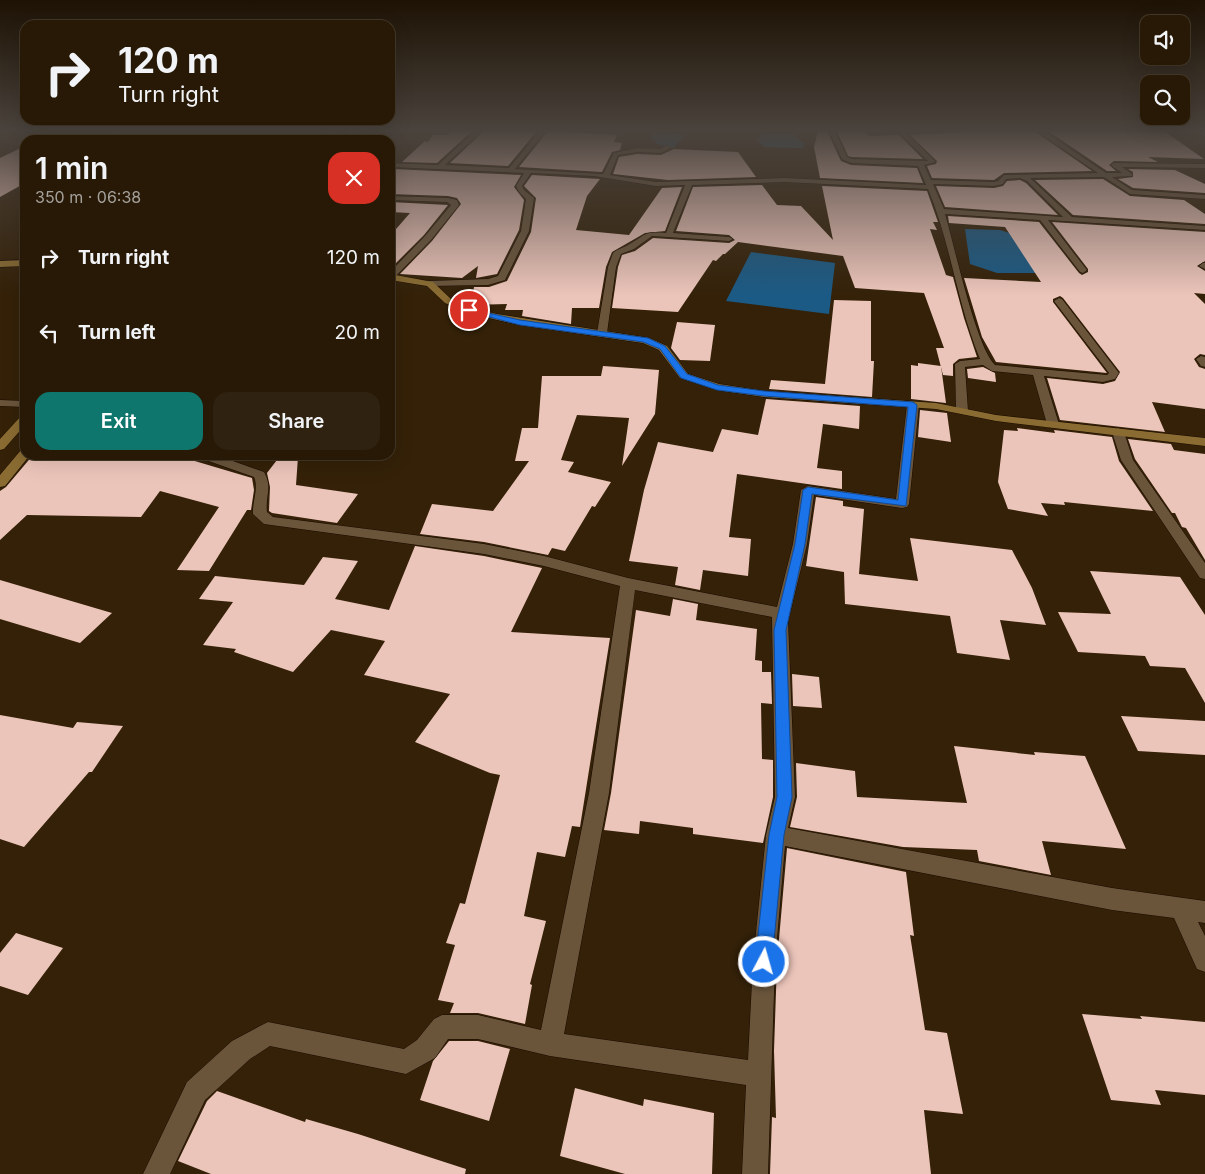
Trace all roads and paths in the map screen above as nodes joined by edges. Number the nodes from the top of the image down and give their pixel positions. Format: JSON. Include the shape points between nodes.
{"nodes":[{"id":1,"x":519,"y":186,"type":"edge"},
{"id":2,"x":688,"y":186,"type":"edge"},
{"id":3,"x":931,"y":186,"type":"edge"},
{"id":4,"x":1035,"y":186,"type":"edge"},
{"id":5,"x":1121,"y":186,"type":"edge"},
{"id":6,"x":1205,"y":197,"type":"edge"},
{"id":7,"x":395,"y":198,"type":"edge"},
{"id":8,"x":941,"y":211,"type":"junction"},
{"id":9,"x":1042,"y":217,"type":"junction"},
{"id":10,"x":1070,"y":219,"type":"junction"},
{"id":11,"x":1205,"y":228,"type":"edge"},
{"id":12,"x":669,"y":234,"type":"junction"},
{"id":13,"x":729,"y":239,"type":"dead end"},
{"id":14,"x":20,"y":263,"type":"edge"},
{"id":15,"x":0,"y":264,"type":"edge"},
{"id":16,"x":1083,"y":270,"type":"dead end"},
{"id":17,"x":395,"y":272,"type":"edge"},
{"id":18,"x":395,"y":278,"type":"edge"},
{"id":19,"x":430,"y":284,"type":"junction"},
{"id":20,"x":1059,"y":301,"type":"dead end"},
{"id":21,"x":602,"y":333,"type":"junction"},
{"id":22,"x":986,"y":362,"type":"junction"},
{"id":23,"x":1038,"y":373,"type":"junction"},
{"id":24,"x":0,"y":404,"type":"edge"},
{"id":25,"x":20,"y":404,"type":"edge"},
{"id":26,"x":913,"y":405,"type":"junction"},
{"id":27,"x":962,"y":411,"type":"junction"},
{"id":28,"x":20,"y":424,"type":"edge"},
{"id":29,"x":1054,"y":424,"type":"junction"},
{"id":30,"x":1118,"y":432,"type":"junction"},
{"id":31,"x":1205,"y":442,"type":"edge"},
{"id":32,"x":0,"y":446,"type":"edge"},
{"id":33,"x":20,"y":459,"type":"edge"},
{"id":34,"x":218,"y":460,"type":"edge"},
{"id":35,"x":0,"y":483,"type":"edge"},
{"id":36,"x":1205,"y":574,"type":"edge"},
{"id":37,"x":628,"y":583,"type":"junction"},
{"id":38,"x":781,"y":620,"type":"junction"},
{"id":39,"x":776,"y":835,"type":"junction"},
{"id":40,"x":1180,"y":908,"type":"junction"},
{"id":41,"x":1205,"y":912,"type":"edge"},
{"id":42,"x":1205,"y":961,"type":"edge"},
{"id":43,"x":550,"y":1044,"type":"junction"},
{"id":44,"x":759,"y":1074,"type":"junction"},
{"id":45,"x":156,"y":1174,"type":"edge"},
{"id":46,"x":755,"y":1174,"type":"edge"}],
"edges":[{"from":1,"to":19,"type":"street","via":[[530,198],[525,231],[502,278],[488,282]]},
{"from":2,"to":12,"type":"street"},
{"from":3,"to":8,"type":"street"},
{"from":4,"to":10,"type":"street"},
{"from":5,"to":6,"type":"street","via":[[1136,193]]},
{"from":7,"to":17,"type":"street","via":[[448,200],[455,205]]},
{"from":8,"to":9,"type":"street"},
{"from":8,"to":22,"type":"street","via":[[967,310]]},
{"from":9,"to":10,"type":"street"},
{"from":9,"to":16,"type":"street"},
{"from":10,"to":11,"type":"street"},
{"from":12,"to":13,"type":"street"},
{"from":12,"to":21,"type":"street","via":[[645,236],[637,244],[617,253]]},
{"from":14,"to":15,"type":"street"},
{"from":18,"to":19,"type":"street"},
{"from":19,"to":21,"type":"street","via":[[448,301],[469,310],[520,322]]},
{"from":20,"to":23,"type":"street","via":[[1114,373],[1103,379]]},
{"from":21,"to":26,"type":"street","via":[[645,340],[663,348],[684,376],[717,387],[764,394]]},
{"from":22,"to":23,"type":"street","via":[[992,368]]},
{"from":22,"to":27,"type":"street","via":[[960,364]]},
{"from":23,"to":29,"type":"street"},
{"from":24,"to":25,"type":"street"},
{"from":26,"to":27,"type":"street"},
{"from":26,"to":38,"type":"street","via":[[902,504],[808,490],[800,544]]},
{"from":27,"to":29,"type":"street"},
{"from":28,"to":32,"type":"street"},
{"from":29,"to":30,"type":"street"},
{"from":30,"to":31,"type":"street"},
{"from":30,"to":36,"type":"street","via":[[1127,460]]},
{"from":33,"to":35,"type":"street"},
{"from":34,"to":37,"type":"street","via":[[258,475],[263,483],[258,504],[260,514],[269,521],[484,550],[544,561]]},
{"from":37,"to":38,"type":"street","via":[[780,612]]},
{"from":37,"to":43,"type":"street","via":[[599,793]]},
{"from":38,"to":39,"type":"street","via":[[784,797]]},
{"from":39,"to":40,"type":"street","via":[[1112,899]]},
{"from":39,"to":44,"type":"street","via":[[764,962]]},
{"from":40,"to":41,"type":"street"},
{"from":40,"to":42,"type":"street"},
{"from":43,"to":44,"type":"street"},
{"from":43,"to":45,"type":"street","via":[[478,1027],[442,1027],[426,1049],[406,1062],[268,1034],[241,1050],[196,1091]]},
{"from":44,"to":46,"type":"street"}]}
